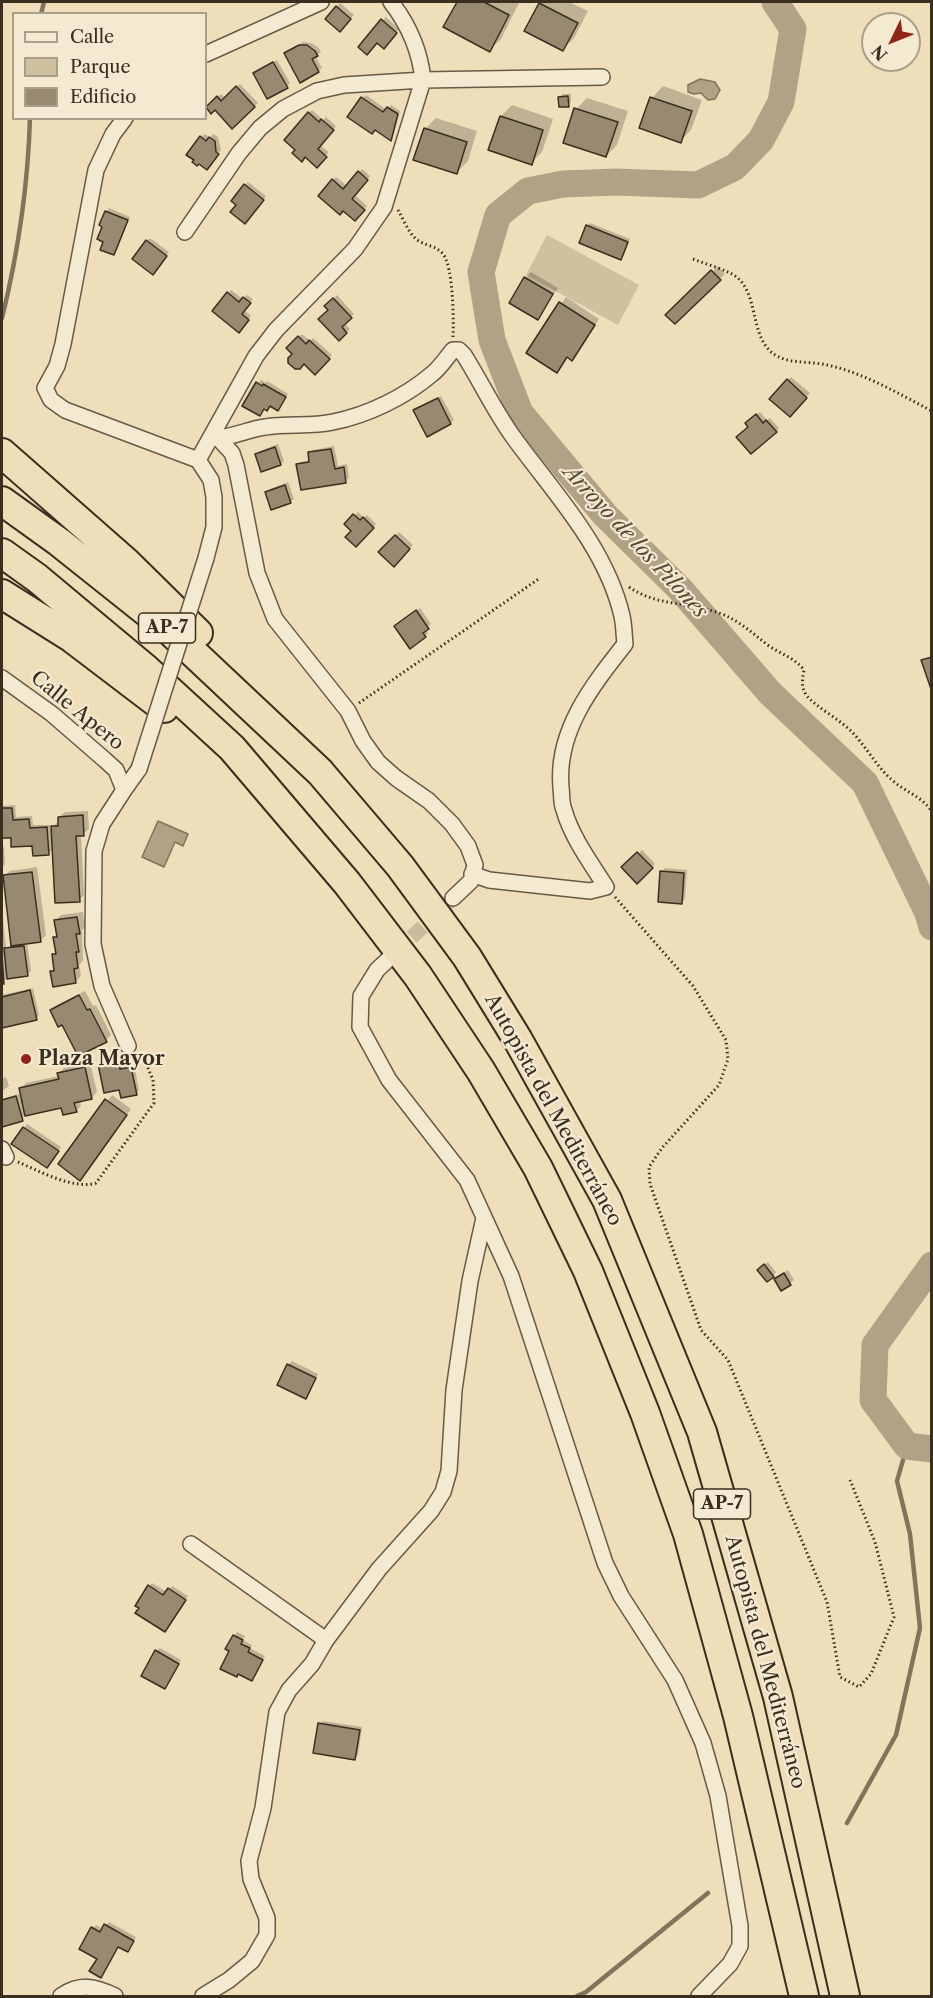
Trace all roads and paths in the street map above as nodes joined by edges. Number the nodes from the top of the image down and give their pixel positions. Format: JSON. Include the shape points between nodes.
{"nodes":[{"id":1,"x":321,"y":2,"type":"edge"},
{"id":2,"x":391,"y":2,"type":"edge"},
{"id":3,"x":207,"y":54,"type":"edge"},
{"id":4,"x":602,"y":77,"type":"dead end"},
{"id":5,"x":423,"y":80,"type":"junction"},
{"id":6,"x":124,"y":120,"type":"edge"},
{"id":7,"x":388,"y":194,"type":"junction"},
{"id":8,"x":185,"y":232,"type":"dead end"},
{"id":9,"x":693,"y":259,"type":"dead end"},
{"id":10,"x":453,"y":350,"type":"junction"},
{"id":11,"x":932,"y":411,"type":"edge"},
{"id":12,"x":215,"y":438,"type":"junction"},
{"id":13,"x":2,"y":453,"type":"edge"},
{"id":14,"x":198,"y":460,"type":"junction"},
{"id":15,"x":2,"y":501,"type":"edge"},
{"id":16,"x":2,"y":553,"type":"edge"},
{"id":17,"x":607,"y":572,"type":"junction"},
{"id":18,"x":540,"y":578,"type":"dead end"},
{"id":19,"x":2,"y":594,"type":"edge"},
{"id":20,"x":2,"y":678,"type":"edge"},
{"id":21,"x":348,"y":711,"type":"junction"},
{"id":22,"x":320,"y":772,"type":"junction"},
{"id":23,"x":267,"y":789,"type":"junction"},
{"id":24,"x":124,"y":790,"type":"junction"},
{"id":25,"x":932,"y":812,"type":"edge"},
{"id":26,"x":472,"y":874,"type":"junction"},
{"id":27,"x":606,"y":887,"type":"junction"},
{"id":28,"x":453,"y":898,"type":"tunnel mouth"},
{"id":29,"x":395,"y":953,"type":"tunnel mouth"},
{"id":30,"x":128,"y":1046,"type":"joint"},
{"id":31,"x":4,"y":1153,"type":"edge"},
{"id":32,"x":484,"y":1218,"type":"junction"},
{"id":33,"x":850,"y":1480,"type":"dead end"},
{"id":34,"x":191,"y":1544,"type":"dead end"},
{"id":35,"x":326,"y":1640,"type":"junction"},
{"id":36,"x":61,"y":1996,"type":"edge"},
{"id":37,"x":115,"y":1996,"type":"edge"},
{"id":38,"x":203,"y":1996,"type":"edge"},
{"id":39,"x":699,"y":1996,"type":"edge"},
{"id":40,"x":804,"y":1996,"type":"edge"},
{"id":41,"x":845,"y":1996,"type":"edge"}],
"edges":[{"from":1,"to":3,"type":"street"},
{"from":2,"to":5,"type":"street","via":[[414,44]]},
{"from":4,"to":5,"type":"street"},
{"from":5,"to":7,"type":"street"},
{"from":5,"to":8,"type":"street","via":[[344,85],[317,91],[283,109],[239,153]]},
{"from":6,"to":14,"type":"street","via":[[96,170],[63,344],[45,388],[51,400],[64,410]]},
{"from":7,"to":10,"type":"path","via":[[414,238],[436,248],[447,263],[454,311]]},
{"from":7,"to":12,"type":"street","via":[[384,207],[355,249],[256,356]]},
{"from":9,"to":11,"type":"path","via":[[733,275],[745,288],[759,335],[770,351],[789,361],[823,364],[872,380]]},
{"from":10,"to":12,"type":"street","via":[[433,374],[366,412],[333,422],[268,426]]},
{"from":10,"to":17,"type":"street","via":[[464,355],[512,435],[562,501]]},
{"from":12,"to":14,"type":"street"},
{"from":12,"to":21,"type":"street","via":[[232,453],[236,465],[257,573],[275,619]]},
{"from":13,"to":22,"type":"highway","via":[[126,562],[223,657],[291,730]]},
{"from":14,"to":24,"type":"street","name":"Calle Apero","bridge":true,"via":[[211,480],[214,527],[140,769]]},
{"from":15,"to":22,"type":"highway","name":"Autopista del Mediterráneo","number":"AP-7","via":[[167,628]]},
{"from":16,"to":23,"type":"highway","name":"Autopista del Mediterráneo","number":"AP-7","via":[[147,669],[232,748]]},
{"from":17,"to":25,"type":"path","via":[[642,596],[718,612],[744,624],[771,647],[799,663],[804,670],[802,688],[808,698],[852,732],[894,782],[915,794]]},
{"from":17,"to":27,"type":"street","via":[[623,617],[625,644],[579,709],[563,747],[560,777],[563,810]]},
{"from":18,"to":21,"type":"path"},
{"from":19,"to":23,"type":"highway","via":[[90,651]]},
{"from":20,"to":24,"type":"street","name":"Calle Apero","via":[[52,714],[116,770]]},
{"from":21,"to":26,"type":"street","via":[[378,762],[452,824],[468,846],[475,865]]},
{"from":22,"to":41,"type":"highway","name":"Autopista del Mediterráneo","number":"AP-7","via":[[400,866],[467,957],[607,1200],[702,1432],[778,1697]]},
{"from":23,"to":40,"type":"highway","name":"Autopista del Mediterráneo","number":"AP-7","via":[[418,975],[538,1168],[588,1271],[688,1534],[738,1716]]},
{"from":24,"to":30,"type":"street","via":[[102,824],[94,851],[93,944],[102,986]]},
{"from":26,"to":27,"type":"street","via":[[489,880],[579,890]]},
{"from":26,"to":28,"type":"street","via":[[471,881]]},
{"from":27,"to":33,"type":"path","via":[[693,986],[726,1040],[728,1059],[719,1085],[662,1148],[649,1167],[650,1184],[701,1330],[728,1360],[827,1602],[840,1677],[859,1687],[871,1674],[894,1617],[875,1542]]},
{"from":29,"to":32,"type":"street","via":[[377,970],[361,996],[360,1027],[389,1080],[467,1180]]},
{"from":30,"to":31,"type":"path","via":[[145,1060],[153,1080],[154,1103],[96,1183],[87,1186],[53,1177]]},
{"from":32,"to":35,"type":"street","via":[[470,1281],[454,1390],[449,1472],[443,1492]]},
{"from":32,"to":39,"type":"street","via":[[511,1276],[605,1563],[621,1596],[675,1680],[704,1743],[718,1796],[740,1946],[730,1964]]},
{"from":34,"to":35,"type":"street"},
{"from":35,"to":38,"type":"street","via":[[312,1664],[289,1690],[273,1735],[263,1808],[249,1861],[251,1879],[267,1918],[267,1935],[252,1961]]},
{"from":36,"to":37,"type":"street","via":[[80,1987]]}]}
